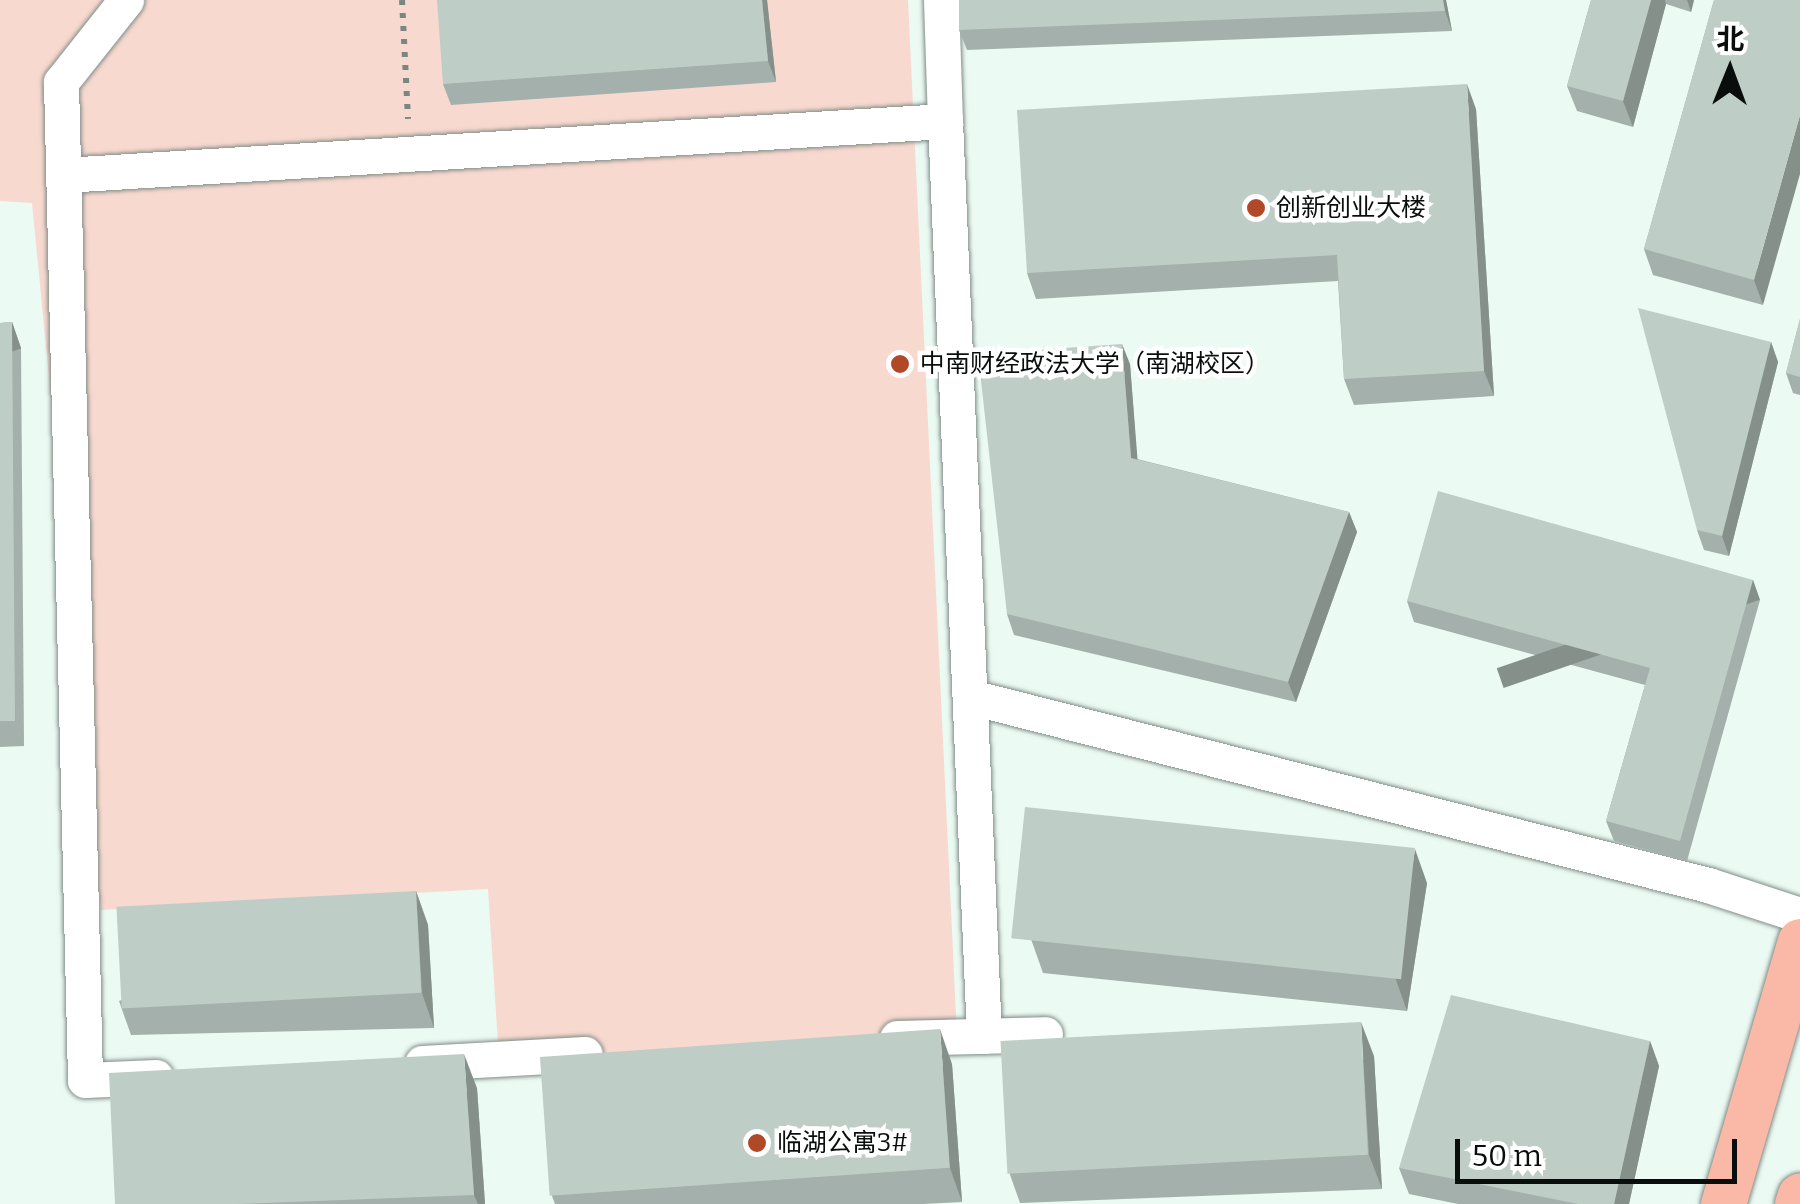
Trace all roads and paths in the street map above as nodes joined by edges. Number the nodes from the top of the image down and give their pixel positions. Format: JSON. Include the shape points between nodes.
{"nodes":[{"id":1,"x":126,"y":0,"type":"edge"},
{"id":2,"x":402,"y":0,"type":"edge"},
{"id":3,"x":942,"y":0,"type":"edge"},
{"id":4,"x":945,"y":121,"type":"junction"},
{"id":5,"x":410,"y":154,"type":"junction"},
{"id":6,"x":64,"y":175,"type":"junction"},
{"id":7,"x":971,"y":697,"type":"junction"},
{"id":8,"x":1800,"y":915,"type":"edge"},
{"id":9,"x":1800,"y":942,"type":"edge"},
{"id":10,"x":1080,"y":1034,"type":"edge"},
{"id":11,"x":984,"y":1036,"type":"junction"},
{"id":12,"x":866,"y":1040,"type":"edge"},
{"id":13,"x":612,"y":1053,"type":"edge"},
{"id":14,"x":378,"y":1065,"type":"edge"},
{"id":15,"x":183,"y":1075,"type":"edge"},
{"id":16,"x":1800,"y":1195,"type":"edge"},
{"id":17,"x":1723,"y":1204,"type":"edge"},
{"id":18,"x":1798,"y":1204,"type":"edge"}],
"edges":[{"from":1,"to":6,"type":"street","via":[[61,82]]},
{"from":2,"to":5,"type":"path"},
{"from":3,"to":4,"type":"street"},
{"from":4,"to":5,"type":"street"},
{"from":4,"to":7,"type":"street"},
{"from":5,"to":6,"type":"street"},
{"from":6,"to":15,"type":"street","via":[[85,1080]]},
{"from":7,"to":8,"type":"street","via":[[1708,885]]},
{"from":7,"to":11,"type":"street"},
{"from":9,"to":17,"type":"main road"},
{"from":10,"to":11,"type":"street"},
{"from":11,"to":12,"type":"street"},
{"from":13,"to":14,"type":"street"},
{"from":16,"to":18,"type":"main road"}]}
